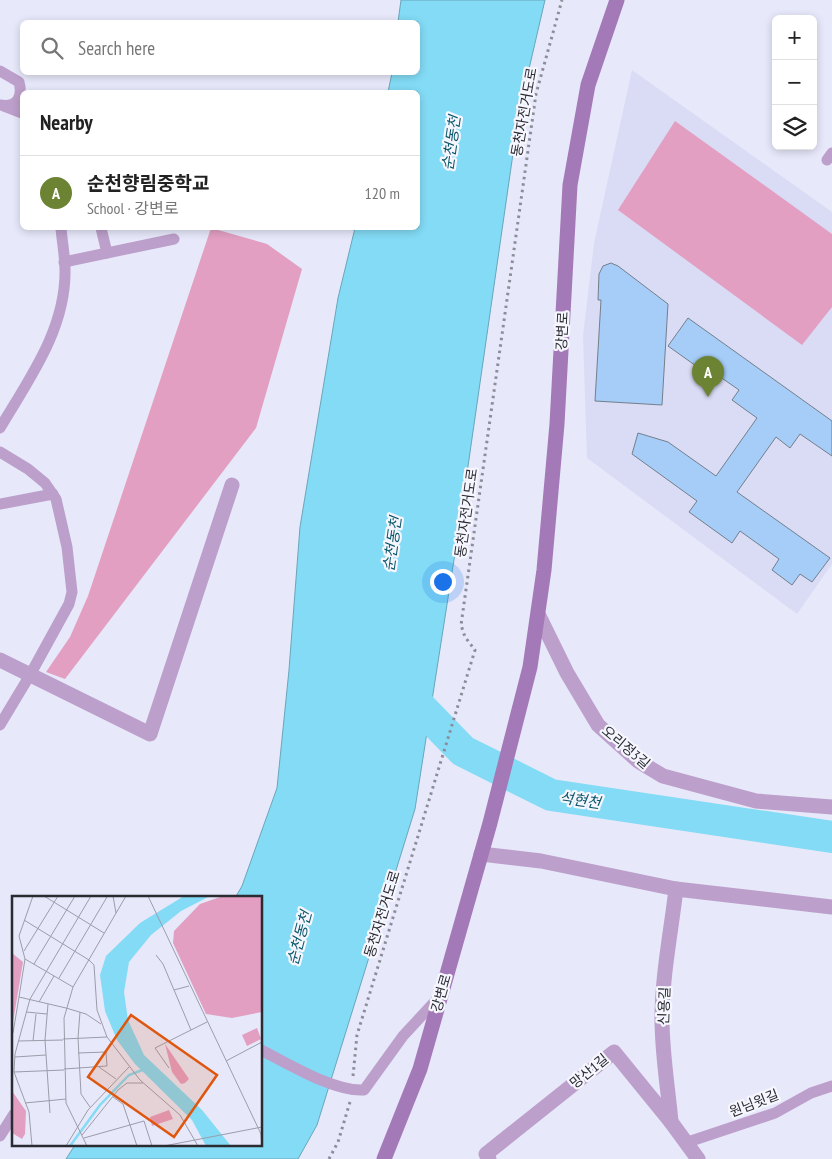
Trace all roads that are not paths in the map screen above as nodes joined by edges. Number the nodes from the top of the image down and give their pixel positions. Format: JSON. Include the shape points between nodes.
{"nodes":[{"id":1,"x":617,"y":0,"type":"edge"},
{"id":2,"x":0,"y":71,"type":"edge"},
{"id":3,"x":19,"y":82,"type":"junction"},
{"id":4,"x":21,"y":90,"type":"edge"},
{"id":5,"x":29,"y":90,"type":"edge"},
{"id":6,"x":20,"y":96,"type":"edge"},
{"id":7,"x":2,"y":105,"type":"edge"},
{"id":8,"x":20,"y":112,"type":"edge"},
{"id":9,"x":60,"y":230,"type":"edge"},
{"id":10,"x":102,"y":230,"type":"edge"},
{"id":11,"x":174,"y":239,"type":"dead end"},
{"id":12,"x":107,"y":253,"type":"junction"},
{"id":13,"x":64,"y":262,"type":"junction"},
{"id":14,"x":0,"y":428,"type":"edge"},
{"id":15,"x":0,"y":452,"type":"edge"},
{"id":16,"x":232,"y":485,"type":"dead end"},
{"id":17,"x":53,"y":494,"type":"junction"},
{"id":18,"x":0,"y":504,"type":"edge"},
{"id":19,"x":539,"y":616,"type":"junction"},
{"id":20,"x":0,"y":660,"type":"edge"},
{"id":21,"x":30,"y":675,"type":"junction"},
{"id":22,"x":0,"y":725,"type":"edge"},
{"id":23,"x":832,"y":807,"type":"edge"},
{"id":24,"x":481,"y":854,"type":"junction"},
{"id":25,"x":676,"y":889,"type":"junction"},
{"id":26,"x":832,"y":907,"type":"edge"},
{"id":27,"x":440,"y":996,"type":"junction"},
{"id":28,"x":262,"y":1050,"type":"edge"},
{"id":29,"x":832,"y":1086,"type":"edge"},
{"id":30,"x":12,"y":1117,"type":"edge"},
{"id":31,"x":671,"y":1122,"type":"junction"},
{"id":32,"x":0,"y":1136,"type":"edge"},
{"id":33,"x":685,"y":1143,"type":"junction"},
{"id":34,"x":384,"y":1159,"type":"edge"},
{"id":35,"x":489,"y":1159,"type":"edge"},
{"id":36,"x":698,"y":1159,"type":"edge"}],
"edges":[{"from":1,"to":19,"type":"main road","name":"강변로","via":[[588,85],[570,185],[557,424]]},
{"from":2,"to":3,"type":"lane"},
{"from":3,"to":4,"type":"lane"},
{"from":3,"to":5,"type":"lane"},
{"from":6,"to":7,"type":"lane","via":[[10,105]]},
{"from":7,"to":8,"type":"lane"},
{"from":9,"to":13,"type":"lane"},
{"from":10,"to":12,"type":"lane"},
{"from":11,"to":12,"type":"lane"},
{"from":12,"to":13,"type":"lane"},
{"from":13,"to":14,"type":"lane","via":[[61,306],[56,325],[46,350]]},
{"from":15,"to":17,"type":"lane","via":[[28,469]]},
{"from":16,"to":21,"type":"street","via":[[150,734]]},
{"from":17,"to":18,"type":"lane"},
{"from":17,"to":21,"type":"lane","via":[[67,547],[72,592],[69,604]]},
{"from":19,"to":23,"type":"street","name":"오리정3길","via":[[567,673],[598,724],[638,761],[663,776],[756,801]]},
{"from":19,"to":24,"type":"main road","name":"강변로","via":[[530,667]]},
{"from":20,"to":21,"type":"street"},
{"from":21,"to":22,"type":"lane"},
{"from":24,"to":25,"type":"street","via":[[542,861]]},
{"from":24,"to":27,"type":"main road","name":"강변로"},
{"from":25,"to":26,"type":"street"},
{"from":25,"to":31,"type":"street","name":"신용길","via":[[662,1018]]},
{"from":27,"to":28,"type":"lane","via":[[403,1036],[364,1090],[335,1086]]},
{"from":27,"to":34,"type":"main road","name":"강변로","via":[[420,1069]]},
{"from":29,"to":33,"type":"lane","name":"원님윗길","via":[[811,1093],[775,1113]]},
{"from":30,"to":32,"type":"lane"},
{"from":31,"to":33,"type":"street","name":"망산1길"},
{"from":31,"to":35,"type":"street","name":"망산1길","via":[[614,1052],[486,1154]]},
{"from":33,"to":36,"type":"street","name":"망산1길"}]}
